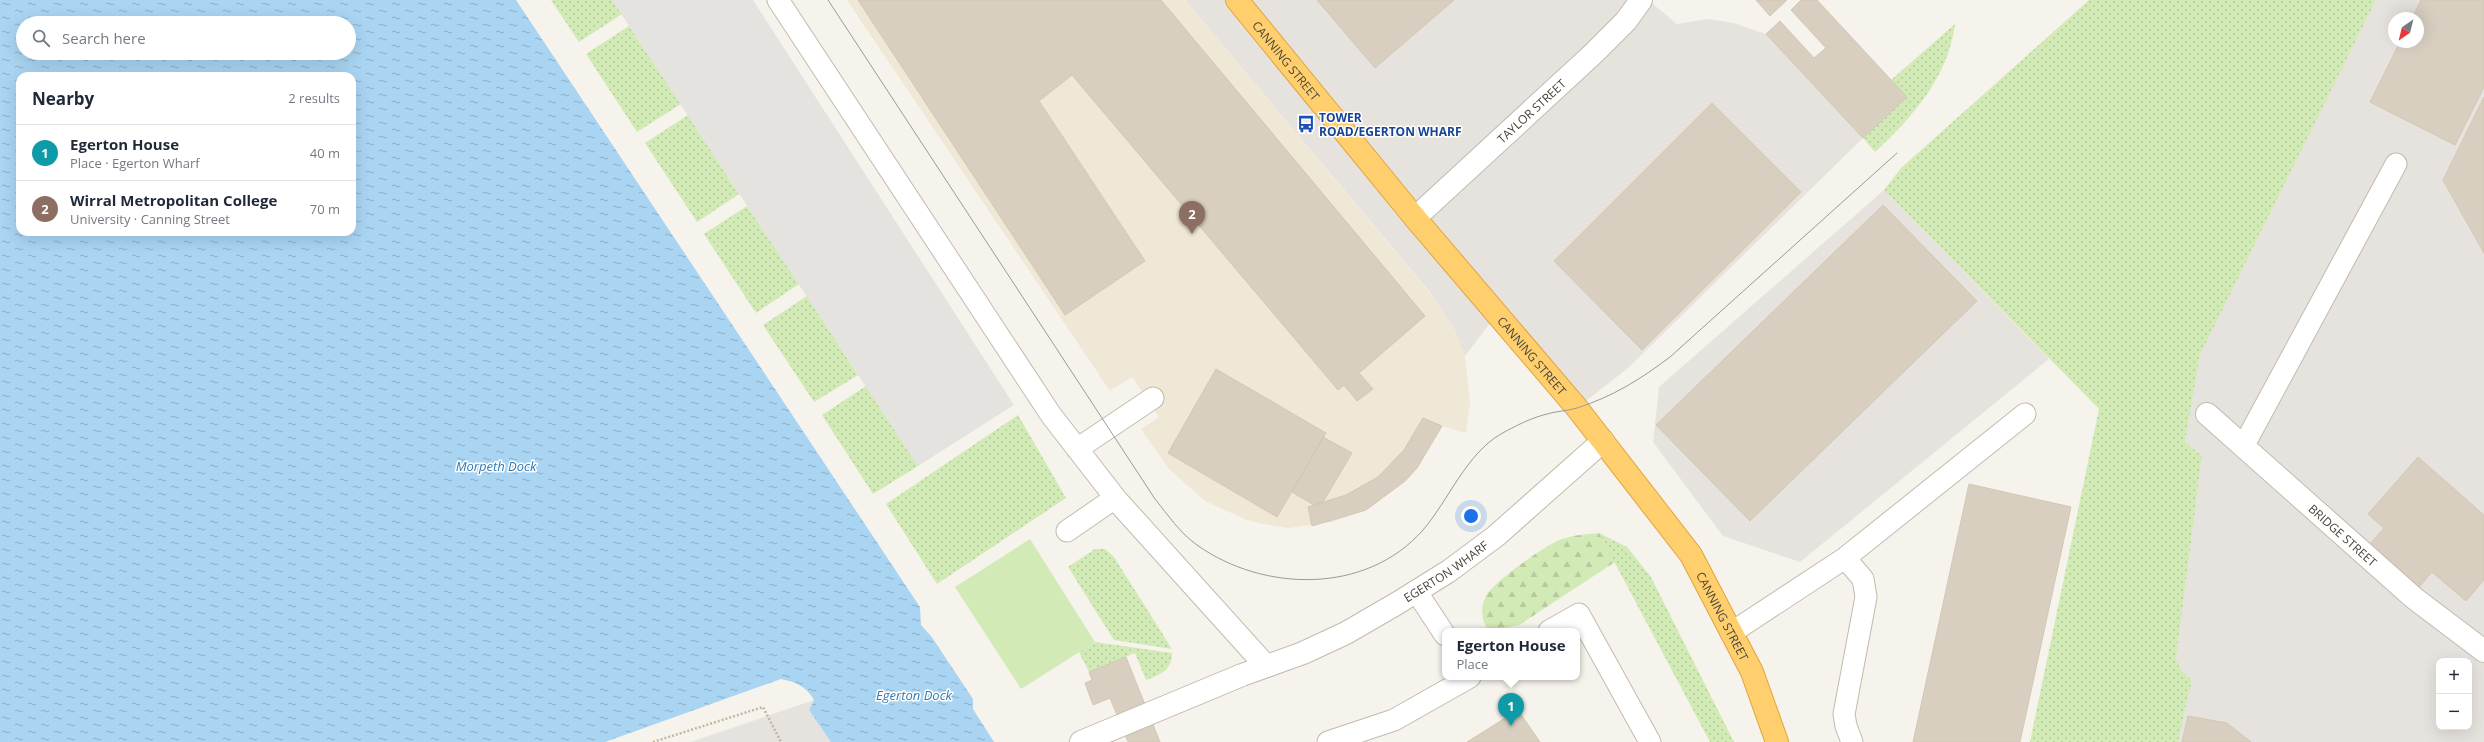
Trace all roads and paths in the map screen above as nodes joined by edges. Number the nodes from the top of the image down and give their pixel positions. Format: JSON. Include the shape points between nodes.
{"nodes":[{"id":1,"x":778,"y":0,"type":"edge"},
{"id":2,"x":1237,"y":0,"type":"edge"},
{"id":3,"x":1641,"y":0,"type":"edge"},
{"id":4,"x":2396,"y":164,"type":"dead end"},
{"id":5,"x":1415,"y":218,"type":"junction"},
{"id":6,"x":1153,"y":398,"type":"dead end"},
{"id":7,"x":2025,"y":414,"type":"dead end"},
{"id":8,"x":2207,"y":414,"type":"dead end"},
{"id":9,"x":1603,"y":441,"type":"junction"},
{"id":10,"x":2244,"y":446,"type":"junction"},
{"id":11,"x":1077,"y":449,"type":"junction"},
{"id":12,"x":1118,"y":501,"type":"junction"},
{"id":13,"x":1067,"y":531,"type":"dead end"},
{"id":14,"x":1845,"y":558,"type":"junction"},
{"id":15,"x":1416,"y":591,"type":"junction"},
{"id":16,"x":1554,"y":628,"type":"edge"},
{"id":17,"x":1442,"y":630,"type":"edge"},
{"id":18,"x":1731,"y":633,"type":"junction"},
{"id":19,"x":2484,"y":651,"type":"edge"},
{"id":20,"x":1266,"y":666,"type":"junction"},
{"id":21,"x":1465,"y":680,"type":"edge"},
{"id":22,"x":654,"y":742,"type":"edge"},
{"id":23,"x":781,"y":742,"type":"edge"},
{"id":24,"x":1081,"y":742,"type":"edge"},
{"id":25,"x":1328,"y":742,"type":"edge"},
{"id":26,"x":1650,"y":742,"type":"edge"},
{"id":27,"x":1777,"y":742,"type":"edge"},
{"id":28,"x":1852,"y":742,"type":"edge"}],
"edges":[{"from":1,"to":11,"type":"lane","via":[[1047,409]]},
{"from":2,"to":5,"type":"highway","name":"CANNING STREET"},
{"from":3,"to":5,"type":"street","name":"TAYLOR STREET","via":[[1626,21],[1594,54]]},
{"from":4,"to":10,"type":"lane"},
{"from":5,"to":9,"type":"highway","name":"CANNING STREET"},
{"from":6,"to":11,"type":"lane"},
{"from":7,"to":14,"type":"lane"},
{"from":8,"to":10,"type":"street","name":"BRIDGE STREET"},
{"from":9,"to":15,"type":"street","name":"EGERTON WHARF","via":[[1496,536],[1449,571]]},
{"from":9,"to":18,"type":"highway","name":"CANNING STREET","via":[[1691,555]]},
{"from":10,"to":19,"type":"street","name":"BRIDGE STREET","via":[[2414,598]]},
{"from":11,"to":12,"type":"lane"},
{"from":12,"to":13,"type":"lane"},
{"from":12,"to":20,"type":"street"},
{"from":14,"to":18,"type":"lane"},
{"from":14,"to":28,"type":"lane","via":[[1864,579],[1866,597],[1844,714]]},
{"from":15,"to":17,"type":"lane"},
{"from":15,"to":20,"type":"street","name":"EGERTON WHARF","via":[[1346,633],[1303,653]]},
{"from":16,"to":26,"type":"lane","via":[[1579,614]]},
{"from":18,"to":27,"type":"highway","name":"CANNING STREET","via":[[1752,672]]},
{"from":20,"to":24,"type":"street","name":"EGERTON WHARF"},
{"from":21,"to":25,"type":"lane","via":[[1394,720]]},
{"from":22,"to":23,"type":"path","via":[[763,706]]}]}
